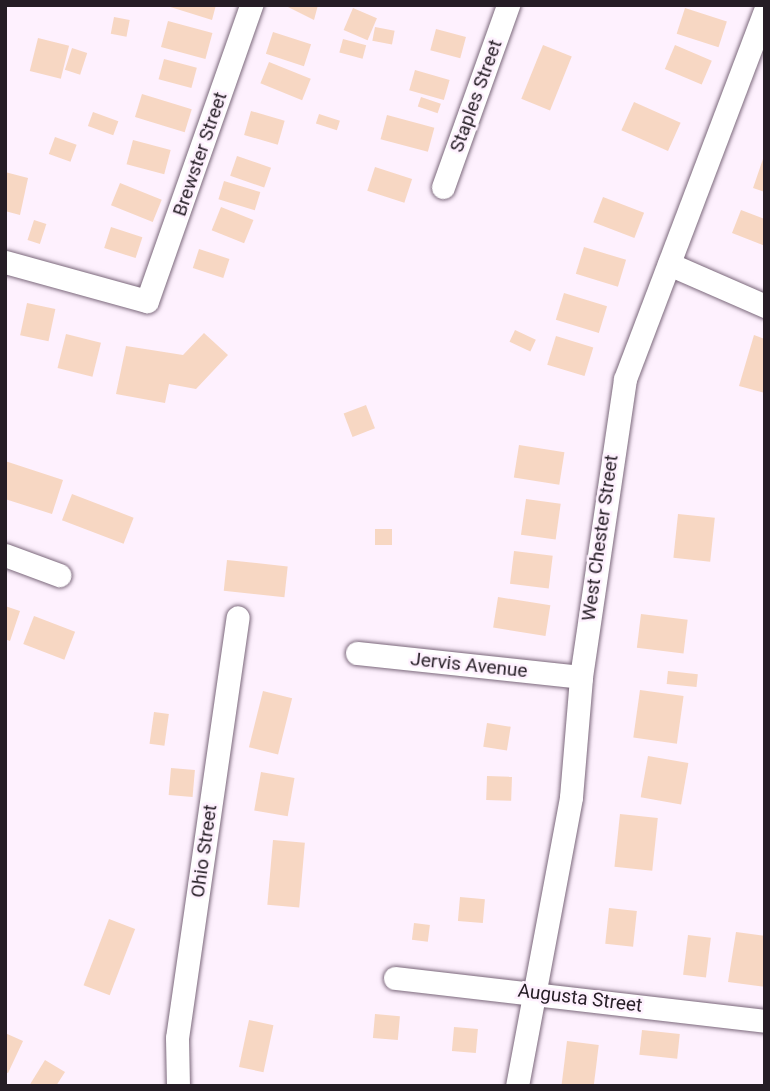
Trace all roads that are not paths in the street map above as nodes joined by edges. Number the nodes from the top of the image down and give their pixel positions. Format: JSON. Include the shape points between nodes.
{"nodes":[{"id":1,"x":251,"y":5,"type":"edge"},
{"id":2,"x":508,"y":5,"type":"edge"},
{"id":3,"x":765,"y":10,"type":"edge"},
{"id":4,"x":443,"y":187,"type":"dead end"},
{"id":5,"x":5,"y":262,"type":"edge"},
{"id":6,"x":669,"y":264,"type":"junction"},
{"id":7,"x":765,"y":306,"type":"edge"},
{"id":8,"x":5,"y":555,"type":"edge"},
{"id":9,"x":59,"y":576,"type":"dead end"},
{"id":10,"x":238,"y":617,"type":"dead end"},
{"id":11,"x":357,"y":653,"type":"dead end"},
{"id":12,"x":581,"y":677,"type":"junction"},
{"id":13,"x":395,"y":978,"type":"dead end"},
{"id":14,"x":536,"y":992,"type":"junction"},
{"id":15,"x":765,"y":1021,"type":"edge"},
{"id":16,"x":178,"y":1086,"type":"edge"},
{"id":17,"x":517,"y":1086,"type":"edge"}],
"edges":[{"from":1,"to":5,"type":"street","name":"Brewster Street","via":[[147,301]]},
{"from":2,"to":4,"type":"street","name":"Staples Street"},
{"from":3,"to":6,"type":"street","name":"West Chester Street"},
{"from":6,"to":7,"type":"street"},
{"from":6,"to":12,"type":"street","name":"West Chester Street","via":[[625,379]]},
{"from":8,"to":9,"type":"street"},
{"from":10,"to":16,"type":"street","name":"Ohio Street","via":[[177,1038]]},
{"from":11,"to":12,"type":"street","name":"Jervis Avenue"},
{"from":12,"to":14,"type":"street","name":"West Chester Street","via":[[571,797]]},
{"from":13,"to":14,"type":"street","name":"Augusta Street"},
{"from":14,"to":15,"type":"street","name":"Augusta Street"},
{"from":14,"to":17,"type":"street","name":"West Chester Street"}]}
